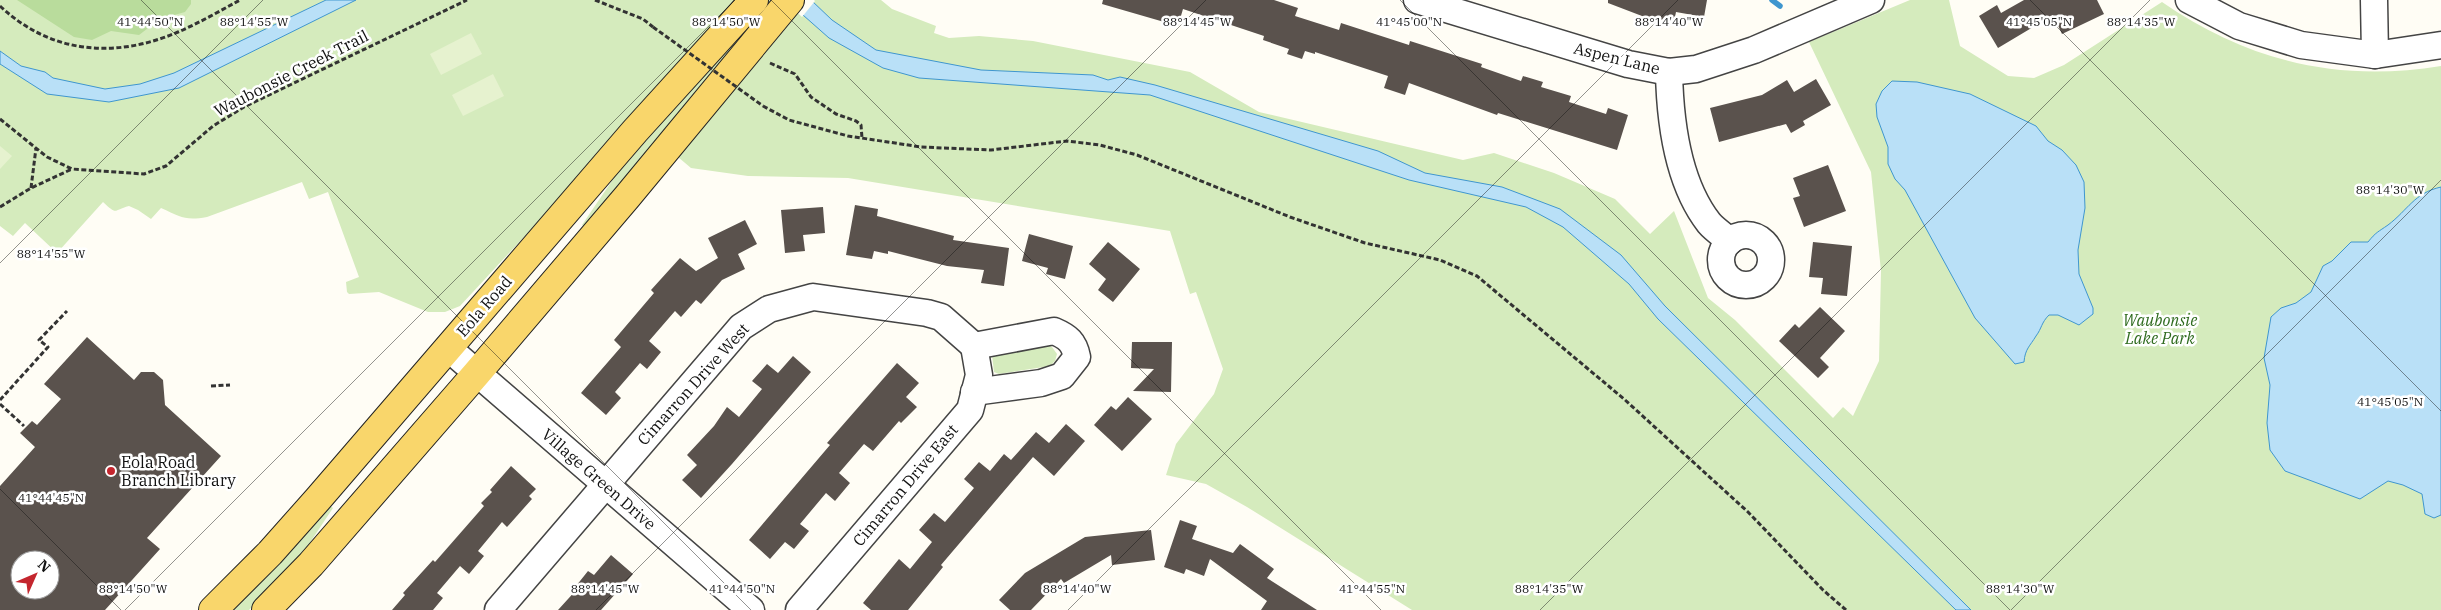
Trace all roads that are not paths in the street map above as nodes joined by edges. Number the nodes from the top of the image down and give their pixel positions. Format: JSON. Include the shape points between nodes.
{"nodes":[{"id":1,"x":790,"y":0,"type":"edge"},
{"id":2,"x":1417,"y":0,"type":"edge"},
{"id":3,"x":1871,"y":0,"type":"edge"},
{"id":4,"x":2189,"y":0,"type":"edge"},
{"id":5,"x":2374,"y":0,"type":"edge"},
{"id":6,"x":752,"y":2,"type":"edge"},
{"id":7,"x":2441,"y":45,"type":"edge"},
{"id":8,"x":2375,"y":55,"type":"junction"},
{"id":9,"x":1669,"y":72,"type":"junction"},
{"id":10,"x":1730,"y":241,"type":"dead end"},
{"id":11,"x":974,"y":346,"type":"junction"},
{"id":12,"x":448,"y":348,"type":"junction"},
{"id":13,"x":477,"y":373,"type":"junction"},
{"id":14,"x":974,"y":392,"type":"junction"},
{"id":15,"x":605,"y":485,"type":"junction"},
{"id":16,"x":213,"y":610,"type":"edge"},
{"id":17,"x":266,"y":610,"type":"edge"},
{"id":18,"x":498,"y":610,"type":"edge"},
{"id":19,"x":751,"y":610,"type":"edge"},
{"id":20,"x":799,"y":610,"type":"edge"}],
"edges":[{"from":1,"to":13,"type":"main road"},
{"from":2,"to":9,"type":"street","name":"Aspen Lane","via":[[1628,64]]},
{"from":3,"to":9,"type":"street","name":"Aspen Lane","via":[[1754,50],[1696,69]]},
{"from":4,"to":8,"type":"street","via":[[2239,26],[2275,39],[2321,49]]},
{"from":5,"to":8,"type":"street"},
{"from":6,"to":12,"type":"main road","name":"Eola Road","via":[[635,131]]},
{"from":7,"to":8,"type":"street"},
{"from":9,"to":10,"type":"street","via":[[1672,128],[1688,181],[1702,213]]},
{"from":11,"to":14,"type":"street","name":"Cimarron Drive East","via":[[979,375]]},
{"from":11,"to":14,"type":"street","via":[[1054,331],[1066,336],[1077,357],[1062,376],[1042,383]]},
{"from":11,"to":15,"type":"street","name":"Cimarron Drive West","via":[[941,317],[927,313],[813,297],[780,304],[753,317],[741,327]]},
{"from":12,"to":13,"type":"street","name":"Village Green Drive"},
{"from":12,"to":16,"type":"main road","name":"Eola Road","via":[[270,553]]},
{"from":13,"to":15,"type":"street","name":"Village Green Drive"},
{"from":13,"to":17,"type":"main road","via":[[311,564]]},
{"from":14,"to":20,"type":"street","name":"Cimarron Drive East","via":[[970,410]]},
{"from":15,"to":18,"type":"street","name":"Cimarron Drive West"},
{"from":15,"to":19,"type":"street","name":"Village Green Drive"}]}
